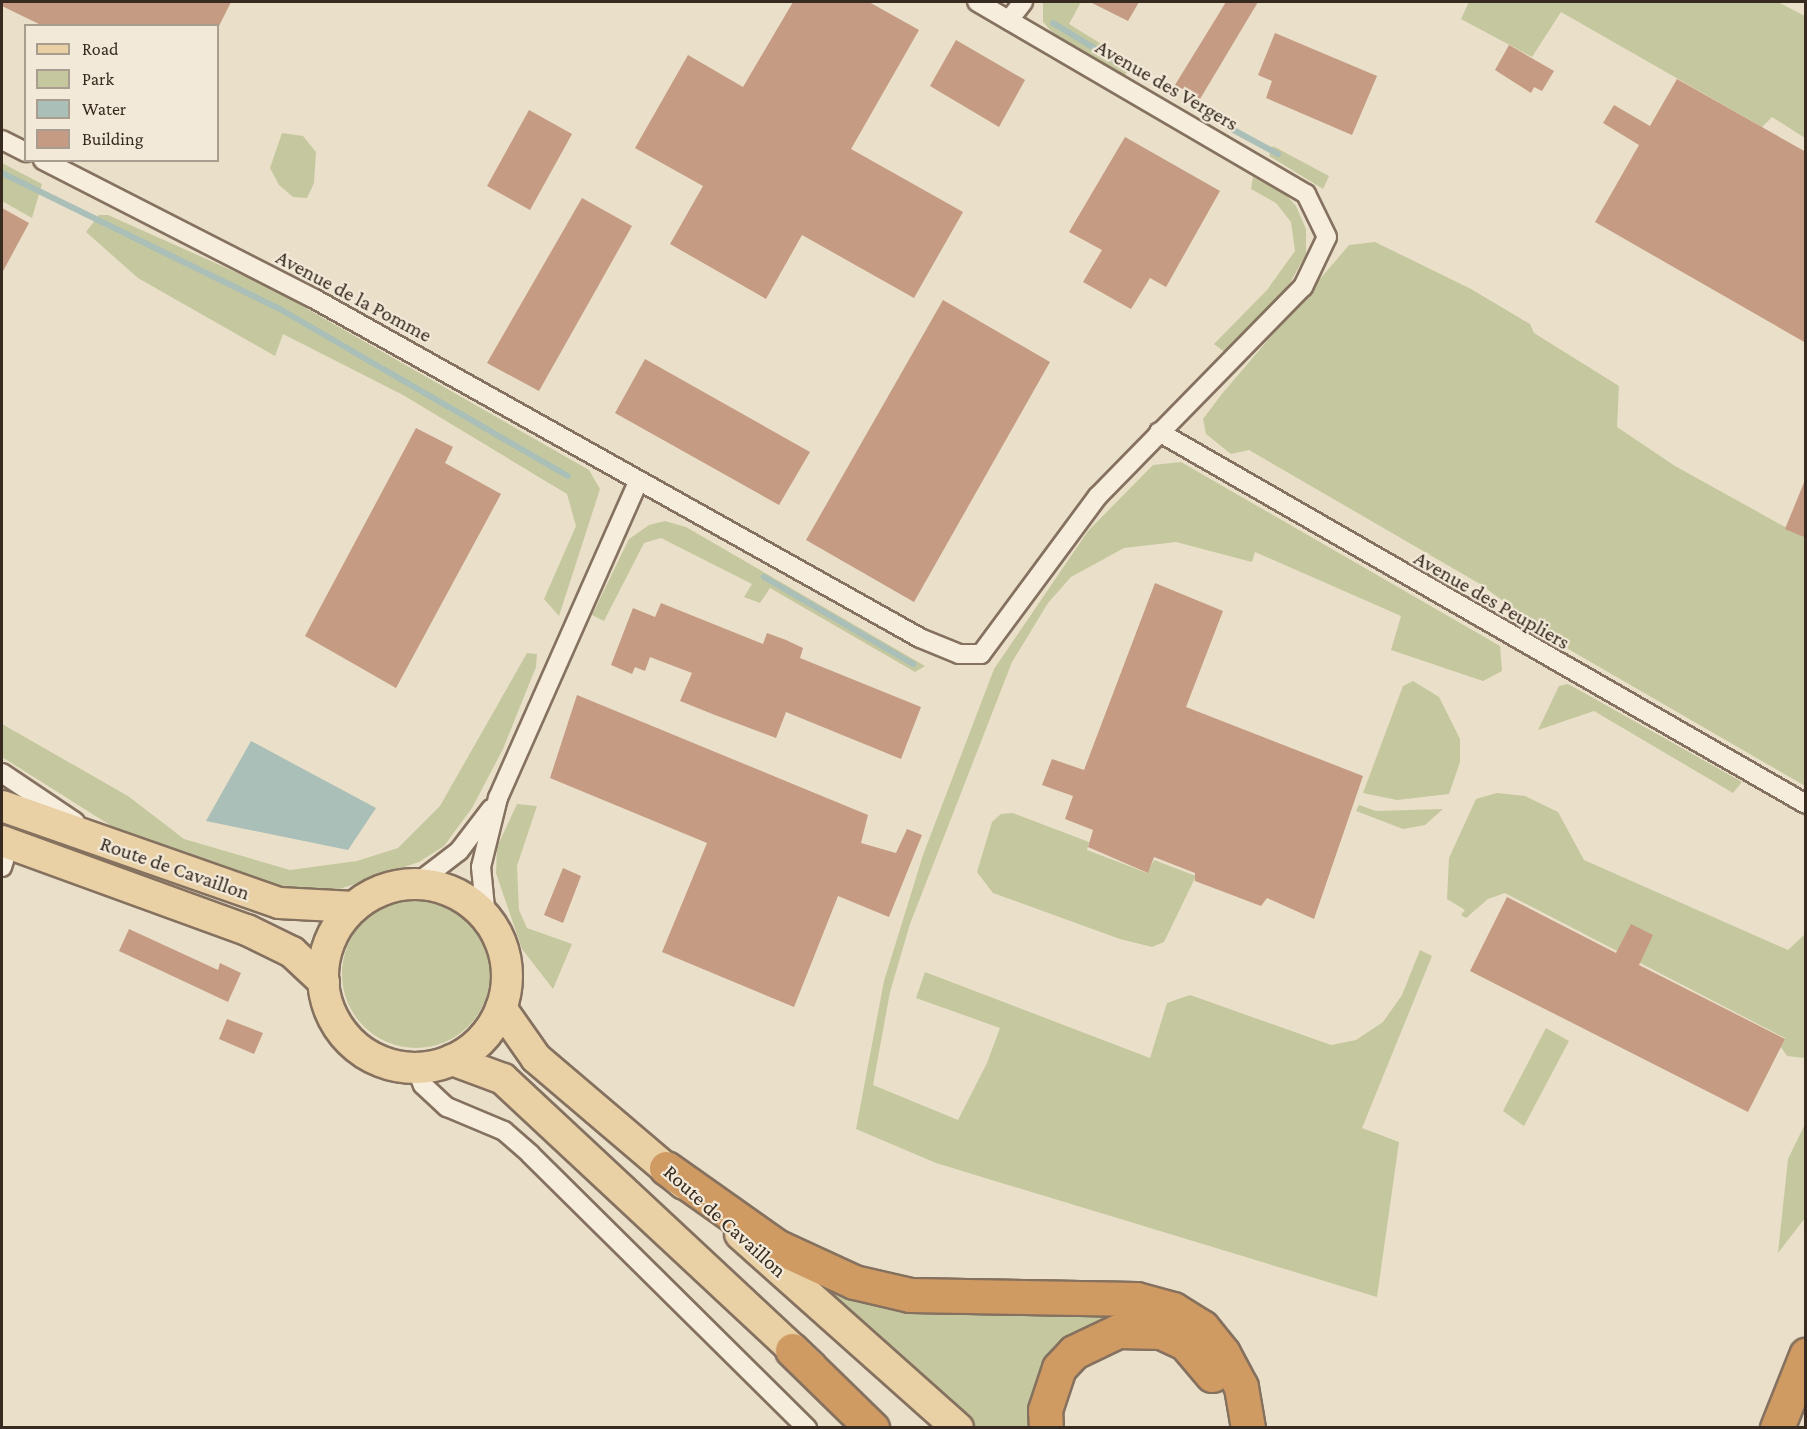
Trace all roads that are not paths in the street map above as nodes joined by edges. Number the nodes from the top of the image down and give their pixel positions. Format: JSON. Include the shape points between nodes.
{"nodes":[{"id":1,"x":977,"y":2,"type":"edge"},
{"id":2,"x":1023,"y":2,"type":"edge"},
{"id":3,"x":1009,"y":20,"type":"junction"},
{"id":4,"x":2,"y":140,"type":"edge"},
{"id":5,"x":24,"y":151,"type":"edge"},
{"id":6,"x":47,"y":162,"type":"edge"},
{"id":7,"x":1159,"y":432,"type":"junction"},
{"id":8,"x":638,"y":482,"type":"junction"},
{"id":9,"x":2,"y":773,"type":"edge"},
{"id":10,"x":498,"y":798,"type":"junction"},
{"id":11,"x":1806,"y":804,"type":"edge"},
{"id":12,"x":2,"y":806,"type":"edge"},
{"id":13,"x":109,"y":845,"type":"junction"},
{"id":14,"x":4,"y":851,"type":"edge"},
{"id":15,"x":416,"y":884,"type":"junction"},
{"id":16,"x":354,"y":907,"type":"junction"},
{"id":17,"x":486,"y":918,"type":"junction"},
{"id":18,"x":324,"y":982,"type":"junction"},
{"id":19,"x":501,"y":1008,"type":"junction"},
{"id":20,"x":452,"y":1060,"type":"junction"},
{"id":21,"x":416,"y":1068,"type":"junction"},
{"id":22,"x":666,"y":1168,"type":"junction"},
{"id":23,"x":792,"y":1350,"type":"junction"},
{"id":24,"x":1806,"y":1355,"type":"edge"},
{"id":25,"x":807,"y":1428,"type":"edge"},
{"id":26,"x":872,"y":1428,"type":"edge"},
{"id":27,"x":884,"y":1428,"type":"edge"},
{"id":28,"x":958,"y":1428,"type":"edge"},
{"id":29,"x":1046,"y":1428,"type":"edge"},
{"id":30,"x":1228,"y":1428,"type":"edge"},
{"id":31,"x":1248,"y":1428,"type":"edge"},
{"id":32,"x":1777,"y":1428,"type":"edge"}],
"edges":[{"from":1,"to":3,"type":"street","name":"Avenue des Vergers"},
{"from":2,"to":3,"type":"street"},
{"from":3,"to":7,"type":"street","name":"Avenue des Vergers","via":[[1306,194],[1322,220],[1327,237],[1303,287]]},
{"from":4,"to":5,"type":"street"},
{"from":6,"to":8,"type":"street","name":"Avenue de la Pomme","via":[[313,298]]},
{"from":7,"to":8,"type":"street","name":"Avenue de la Pomme","via":[[1078,520],[981,654],[959,654],[920,638]]},
{"from":7,"to":11,"type":"street","name":"Avenue des Peupliers"},
{"from":8,"to":10,"type":"street"},
{"from":9,"to":13,"type":"street"},
{"from":10,"to":15,"type":"street","via":[[459,851]]},
{"from":10,"to":17,"type":"street","via":[[481,867]]},
{"from":12,"to":13,"type":"main road","name":"Route de Cavaillon"},
{"from":13,"to":16,"type":"main road","name":"Route de Cavaillon","via":[[279,903]]},
{"from":14,"to":18,"type":"main road","name":"Route de Cavaillon","via":[[247,930],[292,952]]},
{"from":15,"to":16,"type":"main road","via":[[382,890]]},
{"from":15,"to":17,"type":"main road","via":[[462,897]]},
{"from":16,"to":18,"type":"main road","via":[[330,941]]},
{"from":17,"to":19,"type":"main road","via":[[506,965]]},
{"from":18,"to":21,"type":"main road","via":[[331,1012],[359,1048],[386,1062]]},
{"from":19,"to":20,"type":"main road","via":[[476,1044]]},
{"from":19,"to":22,"type":"main road","name":"Route de Cavaillon","via":[[536,1058]]},
{"from":20,"to":21,"type":"main road"},
{"from":20,"to":23,"type":"main road","via":[[503,1079]]},
{"from":21,"to":25,"type":"street","via":[[423,1085],[447,1107],[504,1131],[530,1154]]},
{"from":22,"to":28,"type":"main road","name":"Route de Cavaillon"},
{"from":22,"to":31,"type":"highway","via":[[776,1246],[854,1282],[910,1295],[1136,1299],[1173,1309],[1202,1327],[1224,1353],[1240,1387]]},
{"from":23,"to":26,"type":"highway"},
{"from":23,"to":27,"type":"main road"},
{"from":24,"to":32,"type":"highway"},
{"from":29,"to":30,"type":"highway","via":[[1050,1392],[1067,1360],[1095,1340],[1140,1329],[1161,1332],[1185,1343],[1204,1361],[1225,1406]]}]}
